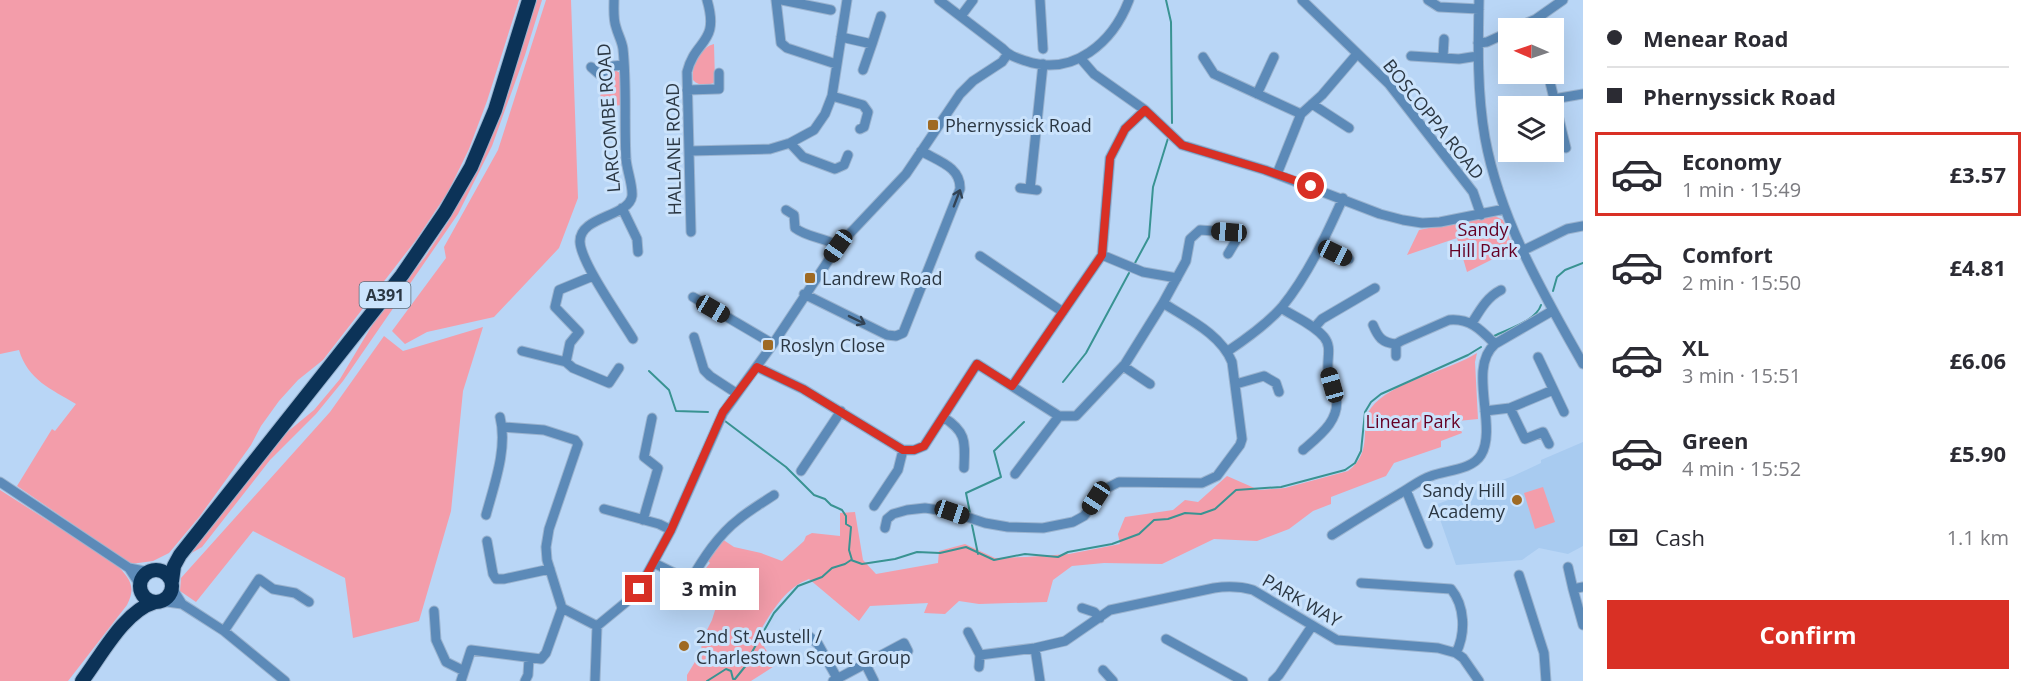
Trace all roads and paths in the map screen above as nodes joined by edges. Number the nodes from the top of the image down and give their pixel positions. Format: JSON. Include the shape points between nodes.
{"nodes":[{"id":1,"x":529,"y":0,"type":"edge"},
{"id":2,"x":614,"y":0,"type":"edge"},
{"id":3,"x":707,"y":0,"type":"edge"},
{"id":4,"x":776,"y":0,"type":"edge"},
{"id":5,"x":782,"y":0,"type":"edge"},
{"id":6,"x":847,"y":0,"type":"edge"},
{"id":7,"x":939,"y":0,"type":"edge"},
{"id":8,"x":973,"y":0,"type":"edge"},
{"id":9,"x":1040,"y":0,"type":"edge"},
{"id":10,"x":1129,"y":0,"type":"edge"},
{"id":11,"x":1428,"y":0,"type":"edge"},
{"id":12,"x":1563,"y":0,"type":"edge"},
{"id":13,"x":1309,"y":2,"type":"edge"},
{"id":14,"x":1479,"y":4,"type":"edge"},
{"id":15,"x":831,"y":10,"type":"dead end"},
{"id":16,"x":881,"y":16,"type":"dead end"},
{"id":17,"x":961,"y":16,"type":"junction"},
{"id":18,"x":1544,"y":18,"type":"edge"},
{"id":19,"x":1032,"y":36,"type":"dead end"},
{"id":20,"x":1043,"y":36,"type":"junction"},
{"id":21,"x":842,"y":37,"type":"junction"},
{"id":22,"x":1498,"y":37,"type":"edge"},
{"id":23,"x":1444,"y":39,"type":"dead end"},
{"id":24,"x":1478,"y":43,"type":"junction"},
{"id":25,"x":872,"y":44,"type":"junction"},
{"id":26,"x":1043,"y":49,"type":"dead end"},
{"id":27,"x":1357,"y":54,"type":"junction"},
{"id":28,"x":1416,"y":54,"type":"dead end"},
{"id":29,"x":1007,"y":55,"type":"junction"},
{"id":30,"x":1478,"y":56,"type":"junction"},
{"id":31,"x":1203,"y":57,"type":"dead end"},
{"id":32,"x":1274,"y":57,"type":"dead end"},
{"id":33,"x":1443,"y":57,"type":"junction"},
{"id":34,"x":1081,"y":59,"type":"junction"},
{"id":35,"x":836,"y":64,"type":"junction"},
{"id":36,"x":1043,"y":64,"type":"junction"},
{"id":37,"x":623,"y":65,"type":"junction"},
{"id":38,"x":591,"y":66,"type":"dead end"},
{"id":39,"x":863,"y":70,"type":"dead end"},
{"id":40,"x":719,"y":73,"type":"dead end"},
{"id":41,"x":599,"y":74,"type":"junction"},
{"id":42,"x":598,"y":84,"type":"dead end"},
{"id":43,"x":687,"y":90,"type":"junction"},
{"id":44,"x":1257,"y":94,"type":"junction"},
{"id":45,"x":1583,"y":94,"type":"edge"},
{"id":46,"x":832,"y":96,"type":"junction"},
{"id":47,"x":1564,"y":97,"type":"edge"},
{"id":48,"x":1312,"y":104,"type":"junction"},
{"id":49,"x":1145,"y":110,"type":"junction"},
{"id":50,"x":1301,"y":114,"type":"junction"},
{"id":51,"x":1348,"y":128,"type":"dead end"},
{"id":52,"x":860,"y":129,"type":"dead end"},
{"id":53,"x":1564,"y":140,"type":"edge"},
{"id":54,"x":790,"y":143,"type":"junction"},
{"id":55,"x":1566,"y":148,"type":"dead end"},
{"id":56,"x":689,"y":151,"type":"junction"},
{"id":57,"x":921,"y":151,"type":"junction"},
{"id":58,"x":848,"y":155,"type":"dead end"},
{"id":59,"x":1277,"y":174,"type":"junction"},
{"id":60,"x":1029,"y":189,"type":"dead end"},
{"id":61,"x":1343,"y":198,"type":"junction"},
{"id":62,"x":622,"y":208,"type":"junction"},
{"id":63,"x":1505,"y":209,"type":"junction"},
{"id":64,"x":786,"y":210,"type":"dead end"},
{"id":65,"x":1481,"y":214,"type":"junction"},
{"id":66,"x":1583,"y":226,"type":"edge"},
{"id":67,"x":1243,"y":229,"type":"dead end"},
{"id":68,"x":691,"y":232,"type":"dead end"},
{"id":69,"x":1237,"y":239,"type":"junction"},
{"id":70,"x":640,"y":246,"type":"dead end"},
{"id":71,"x":838,"y":246,"type":"junction"},
{"id":72,"x":1321,"y":246,"type":"junction"},
{"id":73,"x":1522,"y":252,"type":"junction"},
{"id":74,"x":1228,"y":254,"type":"dead end"},
{"id":75,"x":1102,"y":255,"type":"junction"},
{"id":76,"x":980,"y":256,"type":"dead end"},
{"id":77,"x":1349,"y":260,"type":"dead end"},
{"id":78,"x":593,"y":276,"type":"junction"},
{"id":79,"x":1177,"y":278,"type":"junction"},
{"id":80,"x":1376,"y":288,"type":"dead end"},
{"id":81,"x":1501,"y":290,"type":"dead end"},
{"id":82,"x":804,"y":294,"type":"junction"},
{"id":83,"x":693,"y":297,"type":"dead end"},
{"id":84,"x":1163,"y":303,"type":"junction"},
{"id":85,"x":1281,"y":308,"type":"junction"},
{"id":86,"x":1552,"y":311,"type":"junction"},
{"id":87,"x":1063,"y":312,"type":"junction"},
{"id":88,"x":1472,"y":323,"type":"junction"},
{"id":89,"x":1373,"y":325,"type":"dead end"},
{"id":90,"x":1314,"y":328,"type":"junction"},
{"id":91,"x":694,"y":337,"type":"dead end"},
{"id":92,"x":633,"y":339,"type":"dead end"},
{"id":93,"x":773,"y":344,"type":"junction"},
{"id":94,"x":1396,"y":344,"type":"junction"},
{"id":95,"x":1494,"y":344,"type":"junction"},
{"id":96,"x":522,"y":351,"type":"dead end"},
{"id":97,"x":1228,"y":351,"type":"junction"},
{"id":98,"x":1396,"y":356,"type":"dead end"},
{"id":99,"x":1538,"y":357,"type":"dead end"},
{"id":100,"x":566,"y":362,"type":"junction"},
{"id":101,"x":1583,"y":364,"type":"edge"},
{"id":102,"x":1123,"y":366,"type":"junction"},
{"id":103,"x":757,"y":367,"type":"junction"},
{"id":104,"x":619,"y":368,"type":"dead end"},
{"id":105,"x":1150,"y":384,"type":"dead end"},
{"id":106,"x":1236,"y":384,"type":"junction"},
{"id":107,"x":1012,"y":386,"type":"junction"},
{"id":108,"x":1553,"y":390,"type":"junction"},
{"id":109,"x":1279,"y":392,"type":"dead end"},
{"id":110,"x":736,"y":393,"type":"junction"},
{"id":111,"x":1510,"y":408,"type":"junction"},
{"id":112,"x":841,"y":411,"type":"junction"},
{"id":113,"x":1485,"y":411,"type":"junction"},
{"id":114,"x":1564,"y":412,"type":"dead end"},
{"id":115,"x":1059,"y":416,"type":"junction"},
{"id":116,"x":500,"y":417,"type":"dead end"},
{"id":117,"x":943,"y":417,"type":"junction"},
{"id":118,"x":652,"y":418,"type":"dead end"},
{"id":119,"x":503,"y":427,"type":"junction"},
{"id":120,"x":1549,"y":444,"type":"dead end"},
{"id":121,"x":903,"y":450,"type":"junction"},
{"id":122,"x":1303,"y":450,"type":"dead end"},
{"id":123,"x":961,"y":461,"type":"dead end"},
{"id":124,"x":801,"y":471,"type":"dead end"},
{"id":125,"x":1015,"y":474,"type":"dead end"},
{"id":126,"x":0,"y":482,"type":"edge"},
{"id":127,"x":1406,"y":490,"type":"junction"},
{"id":128,"x":774,"y":495,"type":"dead end"},
{"id":129,"x":874,"y":506,"type":"dead end"},
{"id":130,"x":604,"y":509,"type":"dead end"},
{"id":131,"x":486,"y":515,"type":"dead end"},
{"id":132,"x":643,"y":519,"type":"junction"},
{"id":133,"x":883,"y":521,"type":"dead end"},
{"id":134,"x":671,"y":530,"type":"junction"},
{"id":135,"x":1332,"y":535,"type":"dead end"},
{"id":136,"x":487,"y":541,"type":"dead end"},
{"id":137,"x":1428,"y":544,"type":"dead end"},
{"id":138,"x":180,"y":555,"type":"junction"},
{"id":139,"x":654,"y":563,"type":"junction"},
{"id":140,"x":1568,"y":567,"type":"dead end"},
{"id":141,"x":129,"y":568,"type":"junction"},
{"id":142,"x":550,"y":569,"type":"junction"},
{"id":143,"x":152,"y":571,"type":"junction"},
{"id":144,"x":1519,"y":575,"type":"dead end"},
{"id":145,"x":690,"y":581,"type":"junction"},
{"id":146,"x":1360,"y":583,"type":"dead end"},
{"id":147,"x":172,"y":584,"type":"junction"},
{"id":148,"x":141,"y":588,"type":"junction"},
{"id":149,"x":1578,"y":588,"type":"edge"},
{"id":150,"x":684,"y":591,"type":"dead end"},
{"id":151,"x":158,"y":601,"type":"junction"},
{"id":152,"x":309,"y":602,"type":"dead end"},
{"id":153,"x":182,"y":604,"type":"junction"},
{"id":154,"x":562,"y":608,"type":"junction"},
{"id":155,"x":1082,"y":608,"type":"dead end"},
{"id":156,"x":434,"y":610,"type":"dead end"},
{"id":157,"x":132,"y":615,"type":"junction"},
{"id":158,"x":1100,"y":618,"type":"junction"},
{"id":159,"x":1583,"y":625,"type":"edge"},
{"id":160,"x":597,"y":626,"type":"junction"},
{"id":161,"x":1312,"y":626,"type":"junction"},
{"id":162,"x":224,"y":631,"type":"junction"},
{"id":163,"x":802,"y":631,"type":"dead end"},
{"id":164,"x":968,"y":632,"type":"dead end"},
{"id":165,"x":1166,"y":639,"type":"dead end"},
{"id":166,"x":1035,"y":648,"type":"junction"},
{"id":167,"x":908,"y":651,"type":"dead end"},
{"id":168,"x":1456,"y":653,"type":"junction"},
{"id":169,"x":980,"y":655,"type":"junction"},
{"id":170,"x":529,"y":658,"type":"junction"},
{"id":171,"x":865,"y":663,"type":"junction"},
{"id":172,"x":979,"y":667,"type":"dead end"},
{"id":173,"x":1103,"y":670,"type":"dead end"},
{"id":174,"x":464,"y":671,"type":"junction"},
{"id":175,"x":835,"y":680,"type":"edge"},
{"id":176,"x":82,"y":681,"type":"edge"},
{"id":177,"x":285,"y":681,"type":"edge"},
{"id":178,"x":461,"y":681,"type":"edge"},
{"id":179,"x":525,"y":681,"type":"edge"},
{"id":180,"x":595,"y":681,"type":"edge"},
{"id":181,"x":874,"y":681,"type":"edge"},
{"id":182,"x":1040,"y":681,"type":"edge"},
{"id":183,"x":1113,"y":681,"type":"edge"},
{"id":184,"x":1243,"y":681,"type":"edge"},
{"id":185,"x":1273,"y":681,"type":"edge"},
{"id":186,"x":1479,"y":681,"type":"edge"},
{"id":187,"x":1546,"y":681,"type":"edge"}],
"edges":[{"from":1,"to":138,"type":"highway","number":"A391","via":[[495,110],[471,167],[445,212],[402,275]]},
{"from":2,"to":37,"type":"street","name":"LARCOMBE ROAD"},
{"from":3,"to":43,"type":"street","name":"HALLANE ROAD","via":[[711,27],[690,62]]},
{"from":4,"to":35,"type":"street","via":[[781,43]]},
{"from":5,"to":15,"type":"street","via":[[810,10]]},
{"from":6,"to":21,"type":"street"},
{"from":7,"to":17,"type":"street"},
{"from":8,"to":17,"type":"street"},
{"from":9,"to":20,"type":"street"},
{"from":10,"to":34,"type":"street","via":[[1117,25]]},
{"from":11,"to":14,"type":"street","via":[[1439,7]]},
{"from":12,"to":18,"type":"street"},
{"from":13,"to":27,"type":"street","name":"BOSCOPPA ROAD"},
{"from":14,"to":24,"type":"street"},
{"from":16,"to":25,"type":"street"},
{"from":17,"to":29,"type":"street"},
{"from":19,"to":20,"type":"street"},
{"from":20,"to":26,"type":"street"},
{"from":21,"to":25,"type":"street"},
{"from":21,"to":35,"type":"street"},
{"from":22,"to":24,"type":"street"},
{"from":23,"to":33,"type":"street"},
{"from":24,"to":30,"type":"street"},
{"from":25,"to":39,"type":"street"},
{"from":27,"to":48,"type":"street"},
{"from":27,"to":65,"type":"street","name":"BOSCOPPA ROAD","via":[[1396,93],[1473,192]]},
{"from":28,"to":33,"type":"street"},
{"from":29,"to":36,"type":"street"},
{"from":29,"to":57,"type":"street","via":[[960,94]]},
{"from":30,"to":33,"type":"street"},
{"from":30,"to":63,"type":"street","via":[[1486,140]]},
{"from":31,"to":44,"type":"street","via":[[1214,74]]},
{"from":32,"to":44,"type":"street"},
{"from":34,"to":36,"type":"street"},
{"from":34,"to":49,"type":"street","via":[[1094,74]]},
{"from":35,"to":46,"type":"street"},
{"from":36,"to":60,"type":"street"},
{"from":37,"to":41,"type":"street"},
{"from":37,"to":62,"type":"street","name":"LARCOMBE ROAD","via":[[626,161],[632,194]]},
{"from":38,"to":41,"type":"street"},
{"from":40,"to":43,"type":"street","via":[[719,89]]},
{"from":41,"to":42,"type":"street"},
{"from":43,"to":56,"type":"street","name":"HALLANE ROAD"},
{"from":44,"to":50,"type":"street"},
{"from":45,"to":47,"type":"street"},
{"from":46,"to":52,"type":"street","via":[[863,105],[868,111]]},
{"from":46,"to":54,"type":"street","via":[[814,130]]},
{"from":48,"to":50,"type":"street"},
{"from":48,"to":51,"type":"street"},
{"from":49,"to":59,"type":"street","via":[[1182,145]]},
{"from":49,"to":75,"type":"street","via":[[1125,129],[1110,158]]},
{"from":50,"to":59,"type":"street"},
{"from":53,"to":55,"type":"street"},
{"from":54,"to":56,"type":"street","via":[[770,149]]},
{"from":54,"to":58,"type":"street","via":[[803,157],[835,169],[844,165]]},
{"from":56,"to":68,"type":"street","name":"HALLANE ROAD"},
{"from":57,"to":71,"type":"street","via":[[900,181]]},
{"from":82,"to":57,"type":"street","one_way":true,"via":[[887,335],[903,333],[961,180],[955,171]]},
{"from":59,"to":61,"type":"street"},
{"from":61,"to":65,"type":"street","via":[[1380,214],[1422,223]]},
{"from":61,"to":72,"type":"street"},
{"from":62,"to":70,"type":"street"},
{"from":62,"to":78,"type":"street","name":"LARCOMBE ROAD","via":[[582,232],[581,249]]},
{"from":63,"to":65,"type":"street"},
{"from":63,"to":73,"type":"street"},
{"from":64,"to":71,"type":"street","via":[[794,215],[795,228],[802,233]]},
{"from":66,"to":73,"type":"street","via":[[1567,229]]},
{"from":67,"to":69,"type":"street"},
{"from":69,"to":74,"type":"street"},
{"from":69,"to":79,"type":"street","via":[[1229,232],[1200,230],[1190,239],[1186,261]]},
{"from":71,"to":82,"type":"street"},
{"from":72,"to":77,"type":"street"},
{"from":72,"to":85,"type":"street"},
{"from":73,"to":86,"type":"street"},
{"from":75,"to":79,"type":"street","via":[[1143,272]]},
{"from":75,"to":87,"type":"street"},
{"from":76,"to":87,"type":"street"},
{"from":78,"to":92,"type":"street","name":"LARCOMBE ROAD"},
{"from":78,"to":100,"type":"street","via":[[559,290],[555,307],[579,332],[570,343]]},
{"from":79,"to":84,"type":"street"},
{"from":80,"to":90,"type":"street","via":[[1322,319]]},
{"from":81,"to":88,"type":"street","via":[[1485,303]]},
{"from":82,"to":93,"type":"street"},
{"from":83,"to":93,"type":"street"},
{"from":84,"to":97,"type":"street"},
{"from":84,"to":102,"type":"street"},
{"from":85,"to":90,"type":"street"},
{"from":85,"to":97,"type":"street"},
{"from":86,"to":95,"type":"street"},
{"from":86,"to":101,"type":"street"},
{"from":87,"to":107,"type":"street"},
{"from":88,"to":94,"type":"street","via":[[1449,320]]},
{"from":88,"to":95,"type":"street"},
{"from":89,"to":94,"type":"street","via":[[1380,339]]},
{"from":90,"to":122,"type":"street","via":[[1329,348],[1328,371],[1337,399],[1328,429]]},
{"from":91,"to":110,"type":"street","via":[[704,370]]},
{"from":93,"to":103,"type":"street"},
{"from":94,"to":98,"type":"street"},
{"from":95,"to":113,"type":"street","via":[[1484,358]]},
{"from":96,"to":100,"type":"street"},
{"from":97,"to":106,"type":"street"},
{"from":99,"to":108,"type":"street"},
{"from":100,"to":104,"type":"street","via":[[609,383]]},
{"from":102,"to":105,"type":"street"},
{"from":102,"to":115,"type":"street","via":[[1076,416]]},
{"from":103,"to":110,"type":"street"},
{"from":103,"to":112,"type":"street"},
{"from":106,"to":109,"type":"street","via":[[1264,376],[1276,383]]},
{"from":106,"to":133,"type":"street","via":[[1240,446],[1217,476],[1202,483],[1119,482],[1105,489],[1084,516],[1043,528],[985,524],[952,512],[925,508],[892,514]]},
{"from":107,"to":115,"type":"street"},
{"from":107,"to":117,"type":"street","via":[[977,364]]},
{"from":108,"to":111,"type":"street"},
{"from":108,"to":114,"type":"street"},
{"from":110,"to":134,"type":"street","via":[[723,412]]},
{"from":111,"to":113,"type":"street"},
{"from":111,"to":120,"type":"street","via":[[1525,439],[1543,432]]},
{"from":112,"to":121,"type":"street"},
{"from":112,"to":124,"type":"street"},
{"from":113,"to":127,"type":"street","via":[[1486,444],[1478,459],[1469,466],[1421,480]]},
{"from":115,"to":125,"type":"street"},
{"from":116,"to":119,"type":"street"},
{"from":117,"to":121,"type":"street","via":[[924,446]]},
{"from":117,"to":123,"type":"street","via":[[961,431],[965,441]]},
{"from":118,"to":132,"type":"street","via":[[644,457],[658,468]]},
{"from":119,"to":131,"type":"street"},
{"from":119,"to":142,"type":"street","via":[[544,430],[578,444],[549,529],[546,547]]},
{"from":121,"to":129,"type":"street","via":[[898,470]]},
{"from":126,"to":141,"type":"street"},
{"from":127,"to":135,"type":"street"},
{"from":127,"to":137,"type":"street"},
{"from":128,"to":145,"type":"street","via":[[727,530]]},
{"from":130,"to":132,"type":"street"},
{"from":132,"to":134,"type":"street"},
{"from":134,"to":139,"type":"street"},
{"from":136,"to":142,"type":"street","via":[[496,579]]},
{"from":138,"to":143,"type":"highway","number":"A391"},
{"from":138,"to":147,"type":"highway","number":"A391"},
{"from":139,"to":145,"type":"street"},
{"from":139,"to":160,"type":"street","via":[[639,589]]},
{"from":140,"to":149,"type":"street"},
{"from":141,"to":143,"type":"street"},
{"from":141,"to":148,"type":"street"},
{"from":142,"to":154,"type":"street"},
{"from":143,"to":147,"type":"highway","via":[[165,572]]},
{"from":143,"to":148,"type":"highway","via":[[143,577]]},
{"from":144,"to":187,"type":"street","via":[[1544,653]]},
{"from":145,"to":150,"type":"street"},
{"from":146,"to":168,"type":"street","via":[[1451,589],[1459,599],[1462,623]]},
{"from":147,"to":151,"type":"highway","via":[[169,596]]},
{"from":147,"to":153,"type":"street"},
{"from":148,"to":151,"type":"highway","via":[[146,598]]},
{"from":148,"to":157,"type":"highway"},
{"from":149,"to":159,"type":"street"},
{"from":151,"to":153,"type":"street"},
{"from":151,"to":157,"type":"highway","via":[[146,604]]},
{"from":152,"to":162,"type":"street","via":[[296,593],[273,590],[259,579]]},
{"from":153,"to":162,"type":"street"},
{"from":154,"to":160,"type":"street"},
{"from":154,"to":170,"type":"street","via":[[546,653],[541,659]]},
{"from":155,"to":158,"type":"street"},
{"from":156,"to":174,"type":"street","via":[[436,640],[446,662]]},
{"from":157,"to":176,"type":"highway"},
{"from":158,"to":161,"type":"street","name":"PARK WAY","via":[[1110,610],[1229,586],[1253,590]]},
{"from":158,"to":166,"type":"street","name":"PARK WAY","via":[[1065,641]]},
{"from":160,"to":180,"type":"street"},
{"from":161,"to":168,"type":"street","name":"PARK WAY","via":[[1337,640],[1438,648]]},
{"from":161,"to":185,"type":"street"},
{"from":162,"to":177,"type":"street"},
{"from":163,"to":175,"type":"street","via":[[818,644]]},
{"from":164,"to":169,"type":"street"},
{"from":165,"to":184,"type":"street"},
{"from":166,"to":169,"type":"street","name":"PARK WAY"},
{"from":166,"to":182,"type":"street"},
{"from":167,"to":171,"type":"street","via":[[904,643]]},
{"from":168,"to":186,"type":"street"},
{"from":169,"to":172,"type":"street"},
{"from":170,"to":174,"type":"street","via":[[471,650]]},
{"from":170,"to":179,"type":"street"},
{"from":171,"to":175,"type":"street"},
{"from":171,"to":181,"type":"street"},
{"from":173,"to":183,"type":"street"},
{"from":174,"to":178,"type":"street"}]}
